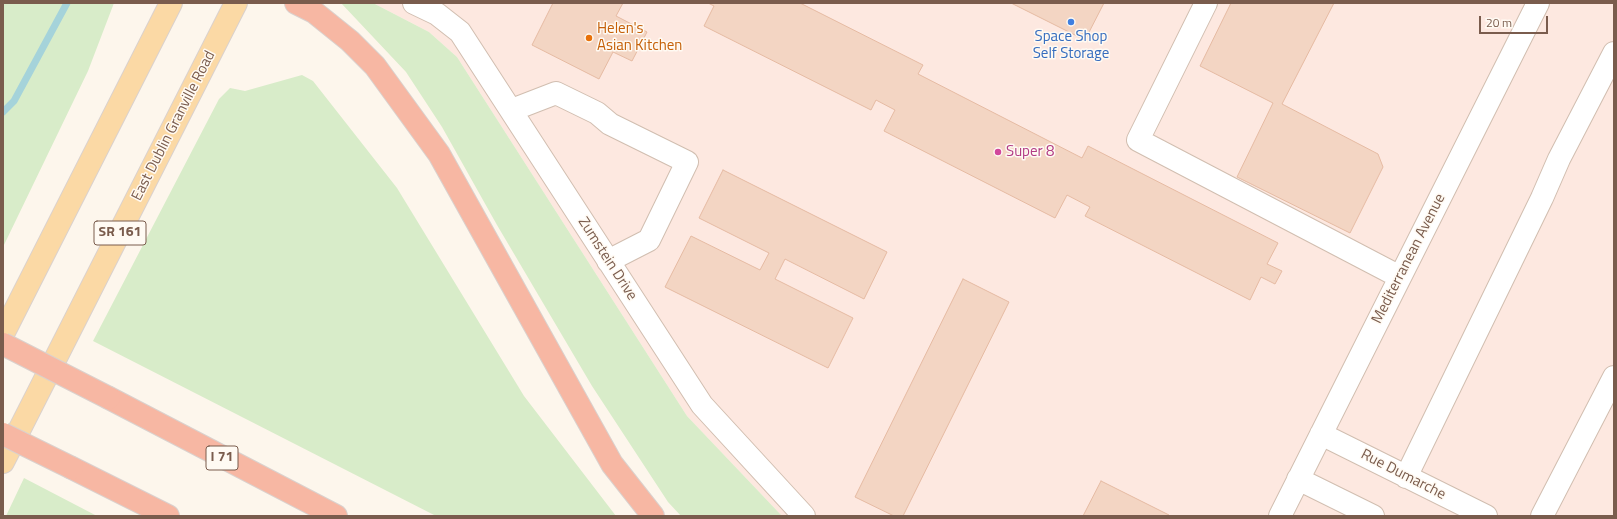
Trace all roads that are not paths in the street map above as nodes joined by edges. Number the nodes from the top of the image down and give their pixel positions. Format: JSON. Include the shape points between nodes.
{"nodes":[{"id":1,"x":171,"y":3,"type":"edge"},
{"id":2,"x":236,"y":3,"type":"edge"},
{"id":3,"x":296,"y":3,"type":"edge"},
{"id":4,"x":414,"y":3,"type":"edge"},
{"id":5,"x":1206,"y":3,"type":"edge"},
{"id":6,"x":1538,"y":3,"type":"edge"},
{"id":7,"x":1614,"y":53,"type":"edge"},
{"id":8,"x":512,"y":110,"type":"junction"},
{"id":9,"x":608,"y":261,"type":"junction"},
{"id":10,"x":1400,"y":277,"type":"junction"},
{"id":11,"x":3,"y":334,"type":"edge"},
{"id":12,"x":3,"y":344,"type":"edge"},
{"id":13,"x":1614,"y":377,"type":"edge"},
{"id":14,"x":3,"y":434,"type":"edge"},
{"id":15,"x":1321,"y":434,"type":"junction"},
{"id":16,"x":3,"y":462,"type":"edge"},
{"id":17,"x":1406,"y":476,"type":"junction"},
{"id":18,"x":1298,"y":479,"type":"junction"},
{"id":19,"x":1369,"y":515,"type":"edge"},
{"id":20,"x":168,"y":516,"type":"edge"},
{"id":21,"x":336,"y":516,"type":"edge"},
{"id":22,"x":654,"y":516,"type":"edge"},
{"id":23,"x":804,"y":516,"type":"edge"},
{"id":24,"x":1280,"y":516,"type":"edge"},
{"id":25,"x":1486,"y":516,"type":"edge"},
{"id":26,"x":1542,"y":516,"type":"edge"}],
"edges":[{"from":1,"to":11,"type":"main road"},
{"from":2,"to":16,"type":"main road","name":"East Dublin Granville Road","number":"SR 161"},
{"from":3,"to":22,"type":"highway","via":[[314,12],[350,41],[374,66],[439,154],[612,464]]},
{"from":4,"to":8,"type":"street","name":"Zumstein Drive","via":[[437,14],[460,32]]},
{"from":5,"to":10,"type":"street","via":[[1138,140]]},
{"from":6,"to":10,"type":"street","name":"Mediterranean Avenue"},
{"from":7,"to":17,"type":"street","via":[[1559,159]]},
{"from":8,"to":9,"type":"street","name":"Zumstein Drive"},
{"from":8,"to":9,"type":"street","via":[[556,93],[597,113],[610,124],[687,162],[649,240]]},
{"from":9,"to":23,"type":"street","name":"Zumstein Drive","via":[[702,405]]},
{"from":10,"to":15,"type":"street","name":"Mediterranean Avenue"},
{"from":12,"to":21,"type":"highway","number":"I 71","bridge":true},
{"from":13,"to":26,"type":"street"},
{"from":14,"to":20,"type":"highway","bridge":true},
{"from":15,"to":17,"type":"street","name":"Rue Dumarche"},
{"from":15,"to":18,"type":"street","name":"Mediterranean Avenue"},
{"from":17,"to":25,"type":"street","name":"Rue Dumarche"},
{"from":18,"to":19,"type":"street"},
{"from":18,"to":24,"type":"street","name":"Mediterranean Avenue"}]}
